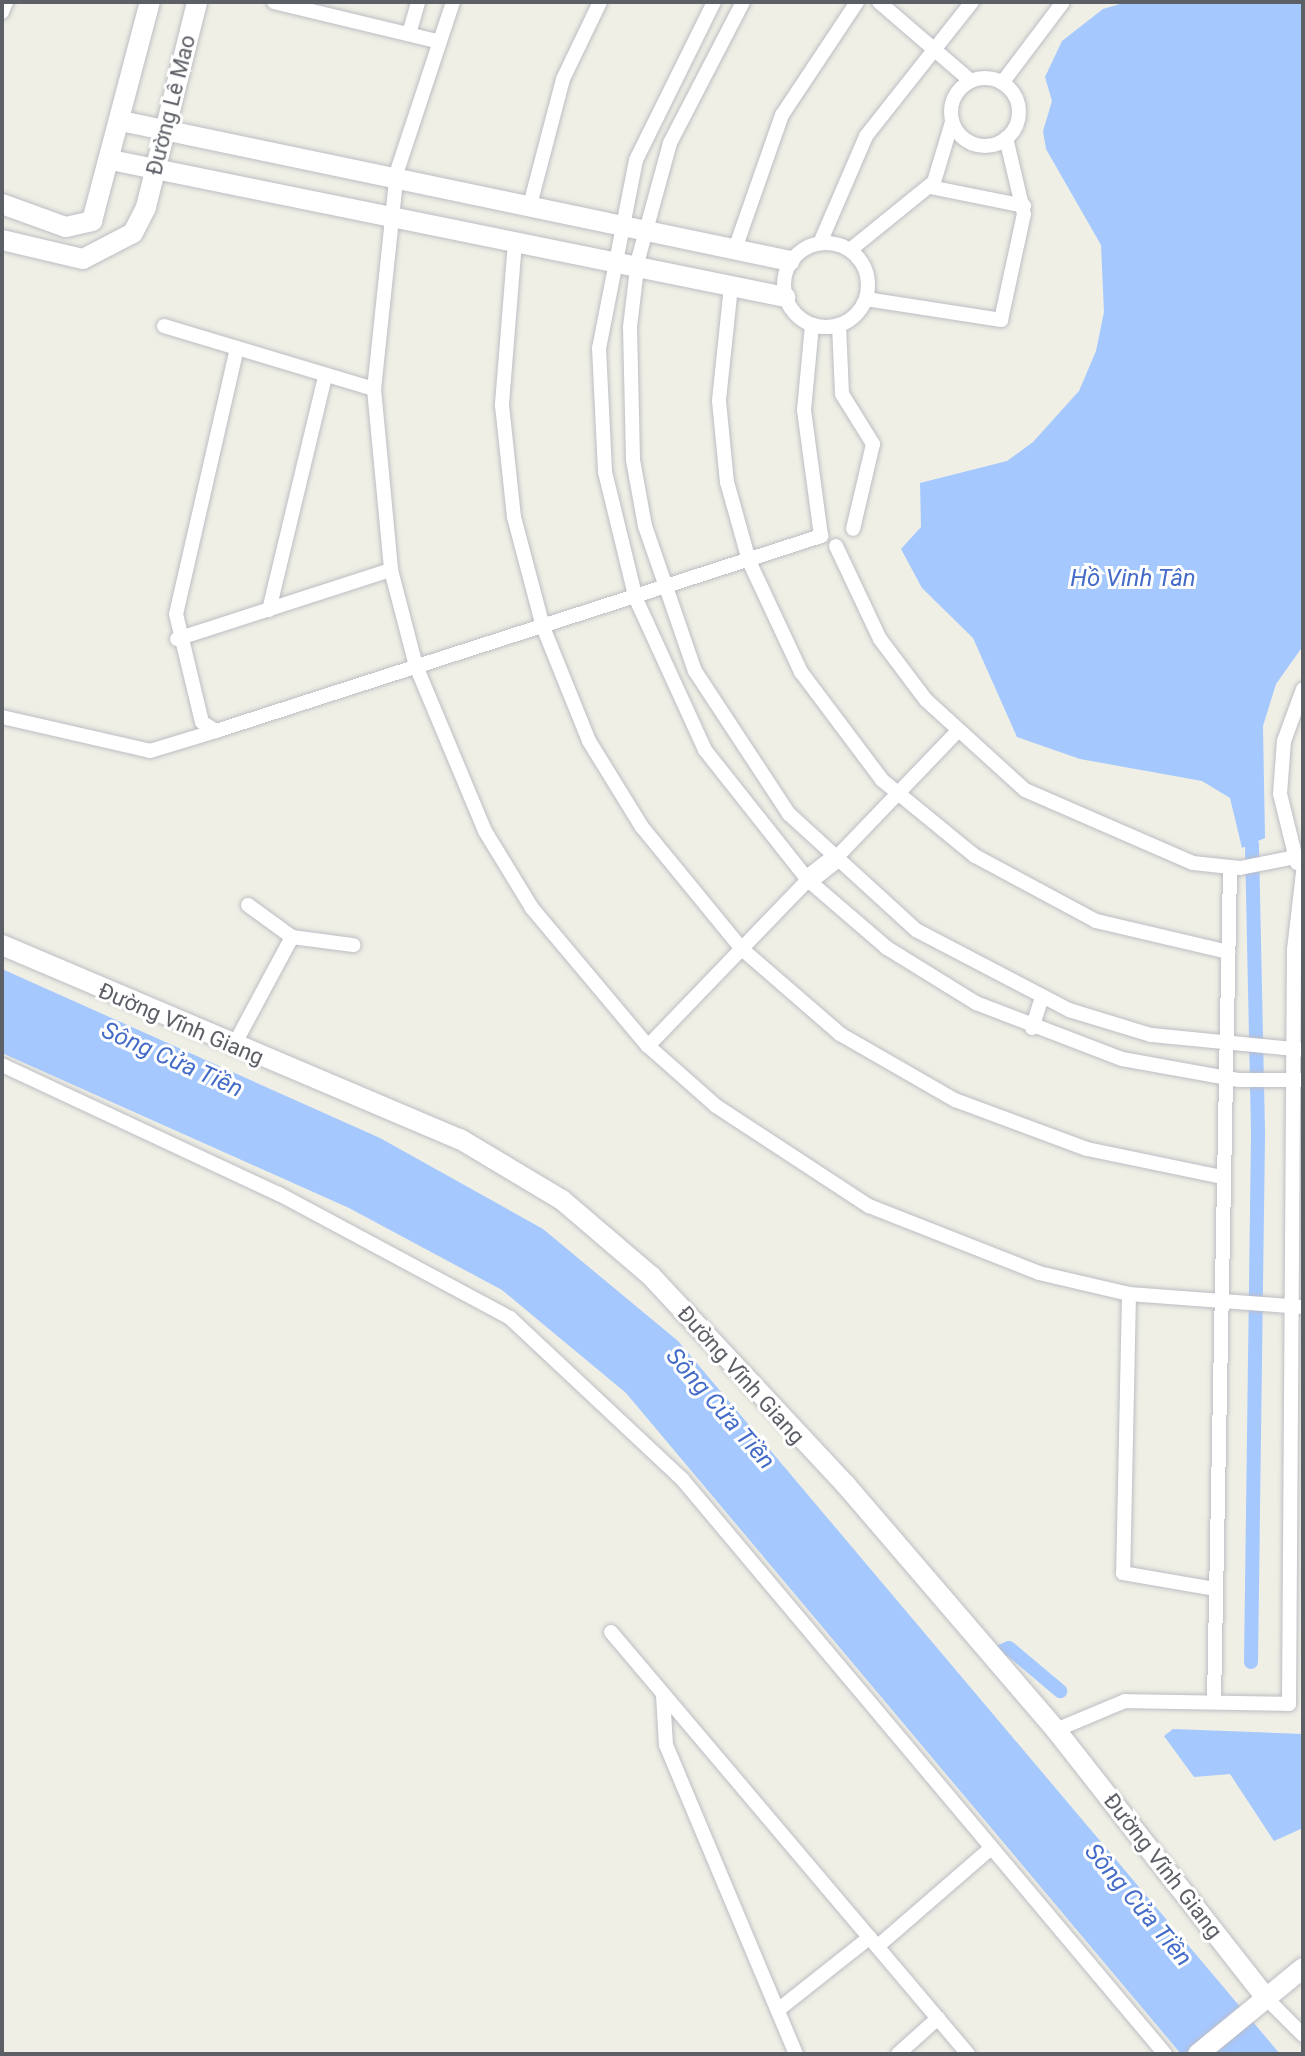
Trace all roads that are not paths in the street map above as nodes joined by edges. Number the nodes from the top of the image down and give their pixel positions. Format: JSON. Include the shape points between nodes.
{"nodes":[{"id":1,"x":6,"y":2,"type":"edge"},
{"id":2,"x":150,"y":2,"type":"edge"},
{"id":3,"x":197,"y":2,"type":"edge"},
{"id":4,"x":274,"y":2,"type":"edge"},
{"id":5,"x":418,"y":2,"type":"edge"},
{"id":6,"x":453,"y":2,"type":"edge"},
{"id":7,"x":600,"y":2,"type":"edge"},
{"id":8,"x":714,"y":2,"type":"edge"},
{"id":9,"x":743,"y":2,"type":"edge"},
{"id":10,"x":857,"y":2,"type":"edge"},
{"id":11,"x":879,"y":2,"type":"edge"},
{"id":12,"x":972,"y":2,"type":"edge"},
{"id":13,"x":1063,"y":2,"type":"edge"},
{"id":14,"x":321,"y":7,"type":"edge"},
{"id":15,"x":2,"y":12,"type":"edge"},
{"id":16,"x":409,"y":34,"type":"junction"},
{"id":17,"x":437,"y":41,"type":"junction"},
{"id":18,"x":930,"y":47,"type":"junction"},
{"id":19,"x":971,"y":81,"type":"junction"},
{"id":20,"x":1002,"y":83,"type":"junction"},
{"id":21,"x":121,"y":121,"type":"junction"},
{"id":22,"x":952,"y":122,"type":"junction"},
{"id":23,"x":165,"y":130,"type":"junction"},
{"id":24,"x":1006,"y":138,"type":"junction"},
{"id":25,"x":111,"y":160,"type":"junction"},
{"id":26,"x":155,"y":169,"type":"junction"},
{"id":27,"x":396,"y":178,"type":"junction"},
{"id":28,"x":930,"y":187,"type":"junction"},
{"id":29,"x":2,"y":204,"type":"edge"},
{"id":30,"x":530,"y":205,"type":"junction"},
{"id":31,"x":1024,"y":206,"type":"junction"},
{"id":32,"x":392,"y":217,"type":"junction"},
{"id":33,"x":621,"y":224,"type":"junction"},
{"id":34,"x":647,"y":230,"type":"junction"},
{"id":35,"x":2,"y":240,"type":"edge"},
{"id":36,"x":515,"y":242,"type":"junction"},
{"id":37,"x":820,"y":243,"type":"junction"},
{"id":38,"x":735,"y":249,"type":"junction"},
{"id":39,"x":850,"y":250,"type":"junction"},
{"id":40,"x":790,"y":261,"type":"junction"},
{"id":41,"x":614,"y":262,"type":"junction"},
{"id":42,"x":637,"y":267,"type":"junction"},
{"id":43,"x":731,"y":286,"type":"junction"},
{"id":44,"x":785,"y":297,"type":"junction"},
{"id":45,"x":866,"y":299,"type":"junction"},
{"id":46,"x":812,"y":325,"type":"junction"},
{"id":47,"x":839,"y":325,"type":"junction"},
{"id":48,"x":164,"y":326,"type":"dead end"},
{"id":49,"x":237,"y":348,"type":"junction"},
{"id":50,"x":325,"y":376,"type":"junction"},
{"id":51,"x":374,"y":389,"type":"junction"},
{"id":52,"x":853,"y":529,"type":"dead end"},
{"id":53,"x":836,"y":546,"type":"dead end"},
{"id":54,"x":749,"y":561,"type":"junction"},
{"id":55,"x":391,"y":570,"type":"junction"},
{"id":56,"x":663,"y":591,"type":"junction"},
{"id":57,"x":636,"y":599,"type":"junction"},
{"id":58,"x":269,"y":610,"type":"junction"},
{"id":59,"x":543,"y":627,"type":"junction"},
{"id":60,"x":177,"y":639,"type":"junction"},
{"id":61,"x":416,"y":666,"type":"junction"},
{"id":62,"x":1303,"y":689,"type":"edge"},
{"id":63,"x":2,"y":717,"type":"edge"},
{"id":64,"x":216,"y":731,"type":"junction"},
{"id":65,"x":956,"y":733,"type":"junction"},
{"id":66,"x":899,"y":794,"type":"junction"},
{"id":67,"x":1295,"y":857,"type":"junction"},
{"id":68,"x":834,"y":860,"type":"junction"},
{"id":69,"x":1235,"y":868,"type":"junction"},
{"id":70,"x":1301,"y":872,"type":"edge"},
{"id":71,"x":808,"y":880,"type":"junction"},
{"id":72,"x":248,"y":905,"type":"dead end"},
{"id":73,"x":292,"y":937,"type":"junction"},
{"id":74,"x":2,"y":945,"type":"edge"},
{"id":75,"x":353,"y":945,"type":"dead end"},
{"id":76,"x":742,"y":949,"type":"junction"},
{"id":77,"x":1298,"y":950,"type":"edge"},
{"id":78,"x":1228,"y":952,"type":"junction"},
{"id":79,"x":1042,"y":998,"type":"junction"},
{"id":80,"x":1032,"y":1028,"type":"junction"},
{"id":81,"x":648,"y":1046,"type":"junction"},
{"id":82,"x":233,"y":1047,"type":"junction"},
{"id":83,"x":1232,"y":1047,"type":"junction"},
{"id":84,"x":1299,"y":1050,"type":"edge"},
{"id":85,"x":2,"y":1065,"type":"edge"},
{"id":86,"x":1232,"y":1079,"type":"junction"},
{"id":87,"x":1299,"y":1080,"type":"edge"},
{"id":88,"x":1222,"y":1177,"type":"junction"},
{"id":89,"x":1298,"y":1183,"type":"edge"},
{"id":90,"x":1129,"y":1294,"type":"junction"},
{"id":91,"x":1225,"y":1305,"type":"junction"},
{"id":92,"x":1298,"y":1307,"type":"edge"},
{"id":93,"x":1297,"y":1588,"type":"edge"},
{"id":94,"x":1215,"y":1589,"type":"junction"},
{"id":95,"x":611,"y":1632,"type":"dead end"},
{"id":96,"x":663,"y":1695,"type":"junction"},
{"id":97,"x":1214,"y":1702,"type":"junction"},
{"id":98,"x":1296,"y":1705,"type":"edge"},
{"id":99,"x":1056,"y":1730,"type":"junction"},
{"id":100,"x":991,"y":1848,"type":"junction"},
{"id":101,"x":874,"y":1942,"type":"junction"},
{"id":102,"x":1303,"y":1968,"type":"edge"},
{"id":103,"x":1259,"y":2002,"type":"junction"},
{"id":104,"x":778,"y":2010,"type":"junction"},
{"id":105,"x":938,"y":2018,"type":"junction"},
{"id":106,"x":1303,"y":2035,"type":"edge"},
{"id":107,"x":796,"y":2054,"type":"edge"},
{"id":108,"x":898,"y":2054,"type":"edge"},
{"id":109,"x":968,"y":2054,"type":"edge"},
{"id":110,"x":1165,"y":2054,"type":"edge"},
{"id":111,"x":1198,"y":2054,"type":"edge"}],
"edges":[{"from":1,"to":15,"type":"street"},
{"from":2,"to":21,"type":"street","name":"Đường Lê Mao"},
{"from":3,"to":23,"type":"street","name":"Đường Lê Mao"},
{"from":4,"to":14,"type":"street"},
{"from":5,"to":16,"type":"street"},
{"from":6,"to":17,"type":"street"},
{"from":7,"to":30,"type":"street","via":[[563,79]]},
{"from":8,"to":33,"type":"street","via":[[661,101]]},
{"from":9,"to":34,"type":"street","via":[[670,143]]},
{"from":10,"to":38,"type":"street","via":[[782,115]]},
{"from":11,"to":18,"type":"street"},
{"from":12,"to":18,"type":"street"},
{"from":13,"to":20,"type":"street"},
{"from":14,"to":16,"type":"street"},
{"from":16,"to":17,"type":"street"},
{"from":17,"to":27,"type":"street"},
{"from":18,"to":19,"type":"street"},
{"from":18,"to":37,"type":"street","via":[[866,136]]},
{"from":19,"to":20,"type":"street"},
{"from":19,"to":22,"type":"street","via":[[954,98]]},
{"from":20,"to":24,"type":"street","via":[[1019,110]]},
{"from":21,"to":23,"type":"street"},
{"from":21,"to":25,"type":"street","name":"Đường Lê Mao"},
{"from":22,"to":24,"type":"street","via":[[975,144]]},
{"from":22,"to":28,"type":"street"},
{"from":23,"to":26,"type":"street","name":"Đường Lê Mao"},
{"from":23,"to":27,"type":"street"},
{"from":24,"to":31,"type":"street"},
{"from":25,"to":26,"type":"street"},
{"from":25,"to":29,"type":"street","name":"Đường Lê Mao","via":[[101,200],[87,225],[66,227]]},
{"from":26,"to":32,"type":"street"},
{"from":26,"to":35,"type":"street","name":"Đường Lê Mao","via":[[133,233],[107,253],[53,257]]},
{"from":27,"to":30,"type":"street"},
{"from":27,"to":32,"type":"street"},
{"from":28,"to":31,"type":"street"},
{"from":28,"to":39,"type":"street"},
{"from":30,"to":33,"type":"street"},
{"from":31,"to":45,"type":"street","via":[[1001,320]]},
{"from":32,"to":36,"type":"street"},
{"from":32,"to":51,"type":"street"},
{"from":33,"to":34,"type":"street"},
{"from":33,"to":41,"type":"street"},
{"from":34,"to":38,"type":"street"},
{"from":34,"to":42,"type":"street"},
{"from":36,"to":41,"type":"street"},
{"from":36,"to":59,"type":"street","via":[[503,348],[505,461]]},
{"from":37,"to":39,"type":"street"},
{"from":37,"to":40,"type":"street"},
{"from":38,"to":40,"type":"street"},
{"from":39,"to":45,"type":"street","via":[[866,271]]},
{"from":40,"to":44,"type":"street"},
{"from":41,"to":42,"type":"street"},
{"from":41,"to":57,"type":"street","via":[[599,348],[605,472]]},
{"from":42,"to":43,"type":"street"},
{"from":42,"to":56,"type":"street","via":[[628,394],[633,460]]},
{"from":43,"to":44,"type":"street"},
{"from":43,"to":54,"type":"street","via":[[720,360],[721,442]]},
{"from":44,"to":46,"type":"street"},
{"from":45,"to":47,"type":"street"},
{"from":46,"to":47,"type":"street"},
{"from":46,"to":54,"type":"street","via":[[804,410],[824,531]]},
{"from":47,"to":52,"type":"street","via":[[842,394],[873,444]]},
{"from":48,"to":49,"type":"street"},
{"from":49,"to":50,"type":"street"},
{"from":49,"to":60,"type":"street","via":[[178,601]]},
{"from":50,"to":51,"type":"street"},
{"from":50,"to":58,"type":"street"},
{"from":51,"to":55,"type":"street"},
{"from":53,"to":65,"type":"street","via":[[880,639]]},
{"from":54,"to":56,"type":"street"},
{"from":54,"to":66,"type":"street","via":[[801,672]]},
{"from":55,"to":58,"type":"street"},
{"from":55,"to":61,"type":"street"},
{"from":56,"to":57,"type":"street"},
{"from":56,"to":68,"type":"street","via":[[738,745]]},
{"from":57,"to":59,"type":"street"},
{"from":57,"to":71,"type":"street","via":[[705,750]]},
{"from":58,"to":60,"type":"street"},
{"from":59,"to":61,"type":"street"},
{"from":59,"to":76,"type":"street","via":[[589,741],[634,815]]},
{"from":60,"to":64,"type":"street","via":[[202,722]]},
{"from":61,"to":64,"type":"street"},
{"from":61,"to":81,"type":"street","via":[[485,831],[532,908]]},
{"from":62,"to":67,"type":"street","via":[[1284,741],[1280,794]]},
{"from":63,"to":64,"type":"street","via":[[150,751]]},
{"from":65,"to":66,"type":"street"},
{"from":65,"to":69,"type":"street","via":[[1025,790],[1098,827],[1193,863]]},
{"from":66,"to":68,"type":"street"},
{"from":66,"to":78,"type":"street","via":[[975,856],[1096,921]]},
{"from":67,"to":69,"type":"street"},
{"from":67,"to":70,"type":"street"},
{"from":68,"to":71,"type":"street"},
{"from":68,"to":79,"type":"street","via":[[916,930]]},
{"from":69,"to":78,"type":"street"},
{"from":70,"to":77,"type":"street"},
{"from":71,"to":76,"type":"street"},
{"from":71,"to":80,"type":"street","via":[[931,977]]},
{"from":72,"to":73,"type":"street"},
{"from":73,"to":75,"type":"street"},
{"from":73,"to":82,"type":"street"},
{"from":74,"to":82,"type":"street","name":"Đường Vĩnh Giang"},
{"from":76,"to":81,"type":"street"},
{"from":76,"to":88,"type":"street","via":[[840,1034],[955,1100],[1087,1149]]},
{"from":77,"to":84,"type":"street"},
{"from":78,"to":83,"type":"street"},
{"from":79,"to":80,"type":"street"},
{"from":79,"to":83,"type":"street","via":[[1151,1035]]},
{"from":80,"to":86,"type":"street","via":[[1122,1059]]},
{"from":81,"to":90,"type":"street","via":[[790,1160],[869,1206],[1039,1273]]},
{"from":82,"to":99,"type":"street","name":"Đường Vĩnh Giang","via":[[460,1139],[562,1200],[651,1276],[741,1372]]},
{"from":83,"to":84,"type":"street"},
{"from":83,"to":86,"type":"street"},
{"from":84,"to":87,"type":"street"},
{"from":85,"to":100,"type":"street","via":[[279,1194],[510,1318],[682,1479]]},
{"from":86,"to":87,"type":"street"},
{"from":86,"to":88,"type":"street"},
{"from":87,"to":89,"type":"street"},
{"from":88,"to":91,"type":"street"},
{"from":89,"to":92,"type":"street"},
{"from":90,"to":91,"type":"street"},
{"from":90,"to":94,"type":"street","via":[[1123,1573]]},
{"from":91,"to":92,"type":"street"},
{"from":91,"to":94,"type":"street"},
{"from":92,"to":93,"type":"street"},
{"from":93,"to":98,"type":"street"},
{"from":94,"to":97,"type":"street"},
{"from":95,"to":96,"type":"street"},
{"from":96,"to":101,"type":"street"},
{"from":96,"to":104,"type":"street","via":[[666,1745]]},
{"from":97,"to":98,"type":"street"},
{"from":97,"to":99,"type":"street","via":[[1111,1703]]},
{"from":99,"to":103,"type":"street","name":"Đường Vĩnh Giang"},
{"from":100,"to":101,"type":"street"},
{"from":100,"to":110,"type":"street"},
{"from":101,"to":104,"type":"street"},
{"from":101,"to":105,"type":"street"},
{"from":102,"to":103,"type":"street"},
{"from":103,"to":106,"type":"street","name":"Đường Vĩnh Giang"},
{"from":103,"to":111,"type":"street"},
{"from":104,"to":107,"type":"street"},
{"from":105,"to":108,"type":"street"},
{"from":105,"to":109,"type":"street"}]}
